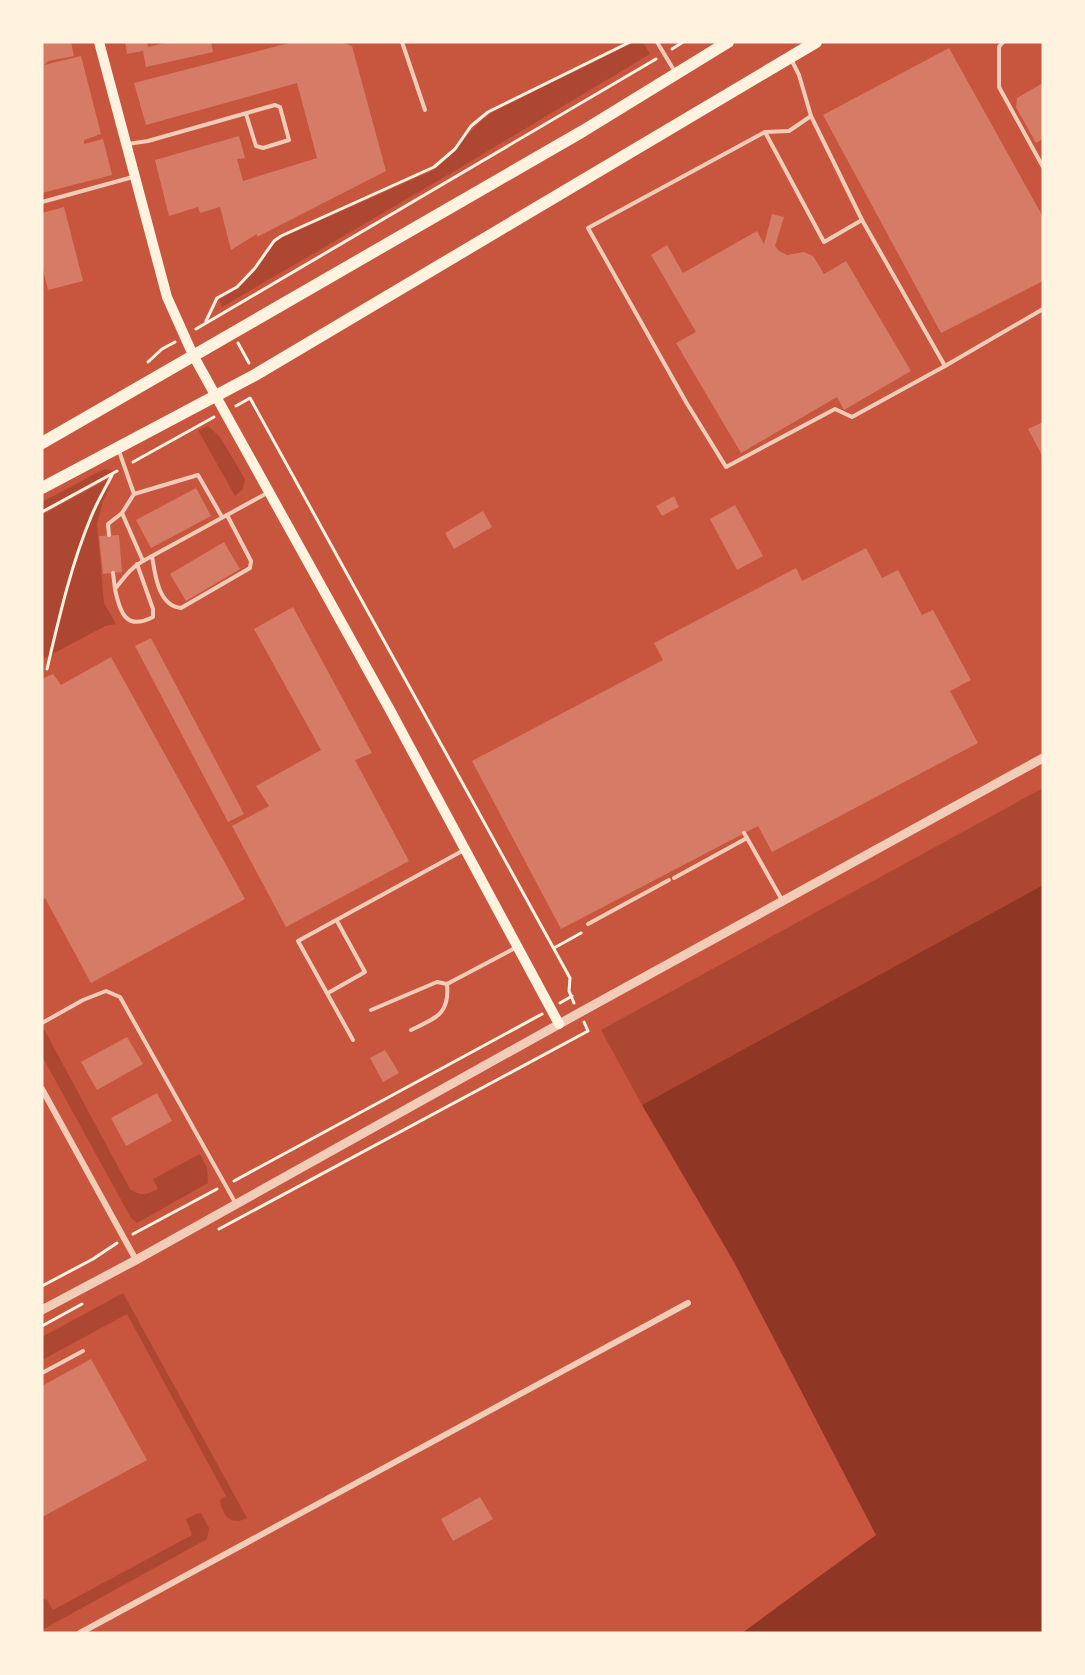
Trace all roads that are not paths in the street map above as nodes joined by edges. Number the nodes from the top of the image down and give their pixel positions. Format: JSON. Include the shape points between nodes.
{"nodes":[{"id":1,"x":99,"y":42,"type":"edge"},
{"id":2,"x":402,"y":42,"type":"edge"},
{"id":3,"x":657,"y":42,"type":"edge"},
{"id":4,"x":728,"y":42,"type":"edge"},
{"id":5,"x":816,"y":42,"type":"edge"},
{"id":6,"x":1003,"y":42,"type":"edge"},
{"id":7,"x":790,"y":57,"type":"junction"},
{"id":8,"x":676,"y":73,"type":"junction"},
{"id":9,"x":425,"y":110,"type":"dead end"},
{"id":10,"x":246,"y":114,"type":"junction"},
{"id":11,"x":811,"y":116,"type":"junction"},
{"id":12,"x":765,"y":132,"type":"junction"},
{"id":13,"x":126,"y":144,"type":"junction"},
{"id":14,"x":1043,"y":167,"type":"edge"},
{"id":15,"x":134,"y":177,"type":"junction"},
{"id":16,"x":42,"y":202,"type":"edge"},
{"id":17,"x":862,"y":220,"type":"junction"},
{"id":18,"x":1043,"y":309,"type":"edge"},
{"id":19,"x":193,"y":355,"type":"junction"},
{"id":20,"x":945,"y":366,"type":"junction"},
{"id":21,"x":216,"y":396,"type":"junction"},
{"id":22,"x":42,"y":443,"type":"edge"},
{"id":23,"x":118,"y":448,"type":"junction"},
{"id":24,"x":42,"y":488,"type":"edge"},
{"id":25,"x":269,"y":491,"type":"junction"},
{"id":26,"x":134,"y":494,"type":"junction"},
{"id":27,"x":122,"y":513,"type":"junction"},
{"id":28,"x":224,"y":516,"type":"junction"},
{"id":29,"x":109,"y":536,"type":"dead end"},
{"id":30,"x":152,"y":556,"type":"junction"},
{"id":31,"x":143,"y":561,"type":"junction"},
{"id":32,"x":135,"y":566,"type":"junction"},
{"id":33,"x":113,"y":573,"type":"dead end"},
{"id":34,"x":115,"y":589,"type":"junction"},
{"id":35,"x":1043,"y":758,"type":"edge"},
{"id":36,"x":744,"y":833,"type":"dead end"},
{"id":37,"x":747,"y":838,"type":"junction"},
{"id":38,"x":465,"y":849,"type":"junction"},
{"id":39,"x":674,"y":878,"type":"dead end"},
{"id":40,"x":669,"y":880,"type":"dead end"},
{"id":41,"x":782,"y":901,"type":"junction"},
{"id":42,"x":337,"y":921,"type":"junction"},
{"id":43,"x":588,"y":924,"type":"dead end"},
{"id":44,"x":517,"y":947,"type":"junction"},
{"id":45,"x":447,"y":984,"type":"junction"},
{"id":46,"x":328,"y":993,"type":"junction"},
{"id":47,"x":371,"y":1010,"type":"dead end"},
{"id":48,"x":42,"y":1023,"type":"edge"},
{"id":49,"x":559,"y":1024,"type":"junction"},
{"id":50,"x":411,"y":1030,"type":"dead end"},
{"id":51,"x":353,"y":1040,"type":"dead end"},
{"id":52,"x":42,"y":1089,"type":"edge"},
{"id":53,"x":236,"y":1204,"type":"junction"},
{"id":54,"x":136,"y":1260,"type":"junction"},
{"id":55,"x":688,"y":1304,"type":"dead end"},
{"id":56,"x":42,"y":1310,"type":"edge"},
{"id":57,"x":83,"y":1351,"type":"dead end"},
{"id":58,"x":42,"y":1373,"type":"edge"},
{"id":59,"x":80,"y":1633,"type":"edge"}],
"edges":[{"from":1,"to":13,"type":"main road"},
{"from":2,"to":9,"type":"lane"},
{"from":3,"to":8,"type":"lane"},
{"from":4,"to":8,"type":"highway"},
{"from":5,"to":7,"type":"highway"},
{"from":6,"to":14,"type":"lane","via":[[999,47],[999,87]]},
{"from":7,"to":11,"type":"lane","via":[[800,75]]},
{"from":7,"to":21,"type":"highway"},
{"from":8,"to":19,"type":"highway","via":[[583,131]]},
{"from":10,"to":10,"type":"lane","via":[[256,146],[263,148],[289,140],[280,107]]},
{"from":10,"to":13,"type":"lane"},
{"from":11,"to":12,"type":"lane","via":[[789,131]]},
{"from":11,"to":17,"type":"lane"},
{"from":12,"to":17,"type":"lane","via":[[825,242]]},
{"from":12,"to":20,"type":"lane","via":[[588,228],[726,467],[835,409],[852,417]]},
{"from":13,"to":15,"type":"main road"},
{"from":15,"to":16,"type":"lane"},
{"from":15,"to":19,"type":"main road","via":[[167,297]]},
{"from":17,"to":20,"type":"lane"},
{"from":18,"to":20,"type":"lane"},
{"from":19,"to":21,"type":"main road"},
{"from":19,"to":22,"type":"highway"},
{"from":21,"to":23,"type":"highway"},
{"from":21,"to":25,"type":"main road"},
{"from":23,"to":24,"type":"highway"},
{"from":23,"to":26,"type":"lane"},
{"from":25,"to":28,"type":"lane"},
{"from":25,"to":38,"type":"main road"},
{"from":26,"to":27,"type":"lane"},
{"from":26,"to":28,"type":"lane","via":[[198,475]]},
{"from":27,"to":29,"type":"lane","via":[[108,524]]},
{"from":27,"to":31,"type":"lane"},
{"from":28,"to":30,"type":"lane"},
{"from":28,"to":30,"type":"lane","via":[[251,561],[250,568],[181,608],[168,603],[157,586]]},
{"from":30,"to":31,"type":"lane"},
{"from":31,"to":32,"type":"lane"},
{"from":32,"to":34,"type":"lane"},
{"from":32,"to":34,"type":"lane","via":[[153,617],[143,622],[126,618]]},
{"from":33,"to":34,"type":"lane"},
{"from":35,"to":41,"type":"street"},
{"from":36,"to":37,"type":"lane"},
{"from":37,"to":39,"type":"lane"},
{"from":37,"to":41,"type":"lane"},
{"from":38,"to":42,"type":"lane"},
{"from":38,"to":44,"type":"main road"},
{"from":40,"to":43,"type":"lane"},
{"from":41,"to":49,"type":"street"},
{"from":42,"to":46,"type":"lane","via":[[365,972]]},
{"from":42,"to":46,"type":"lane","via":[[298,941]]},
{"from":44,"to":45,"type":"lane"},
{"from":44,"to":49,"type":"main road"},
{"from":45,"to":47,"type":"lane","via":[[437,982]]},
{"from":45,"to":50,"type":"lane","via":[[447,1004],[441,1014]]},
{"from":46,"to":51,"type":"lane"},
{"from":48,"to":53,"type":"lane","via":[[106,991],[120,997]]},
{"from":49,"to":53,"type":"street"},
{"from":52,"to":54,"type":"street"},
{"from":53,"to":54,"type":"street"},
{"from":54,"to":56,"type":"street"},
{"from":55,"to":59,"type":"street"},
{"from":57,"to":58,"type":"lane"}]}
